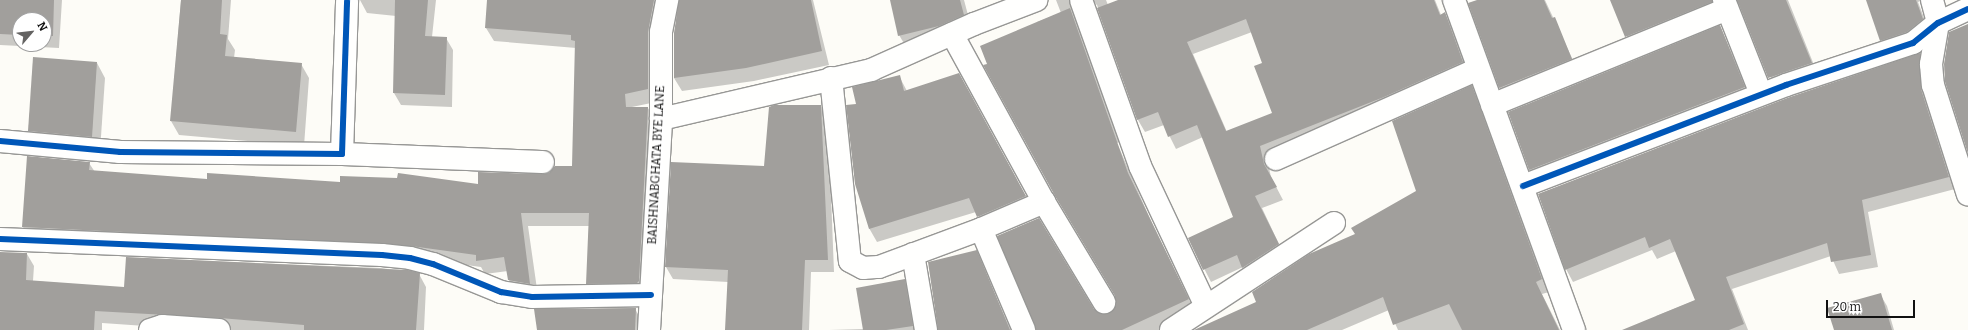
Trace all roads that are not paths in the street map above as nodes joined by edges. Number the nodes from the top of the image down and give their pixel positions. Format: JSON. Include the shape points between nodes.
{"nodes":[{"id":1,"x":667,"y":0,"type":"edge"},
{"id":2,"x":1038,"y":0,"type":"edge"},
{"id":3,"x":1081,"y":0,"type":"edge"},
{"id":4,"x":1454,"y":0,"type":"edge"},
{"id":5,"x":1932,"y":0,"type":"edge"},
{"id":6,"x":347,"y":2,"type":"dead end"},
{"id":7,"x":1725,"y":4,"type":"edge"},
{"id":8,"x":1968,"y":9,"type":"edge"},
{"id":9,"x":1938,"y":23,"type":"junction"},
{"id":10,"x":952,"y":34,"type":"junction"},
{"id":11,"x":1478,"y":69,"type":"junction"},
{"id":12,"x":831,"y":78,"type":"junction"},
{"id":13,"x":1761,"y":94,"type":"junction"},
{"id":14,"x":1492,"y":105,"type":"junction"},
{"id":15,"x":661,"y":119,"type":"junction"},
{"id":16,"x":0,"y":141,"type":"edge"},
{"id":17,"x":342,"y":154,"type":"junction"},
{"id":18,"x":1276,"y":159,"type":"dead end"},
{"id":19,"x":543,"y":162,"type":"dead end"},
{"id":20,"x":1523,"y":186,"type":"junction"},
{"id":21,"x":1968,"y":195,"type":"edge"},
{"id":22,"x":1044,"y":202,"type":"junction"},
{"id":23,"x":1334,"y":223,"type":"dead end"},
{"id":24,"x":981,"y":229,"type":"junction"},
{"id":25,"x":0,"y":239,"type":"edge"},
{"id":26,"x":913,"y":254,"type":"junction"},
{"id":27,"x":651,"y":295,"type":"junction"},
{"id":28,"x":1104,"y":302,"type":"dead end"},
{"id":29,"x":1206,"y":306,"type":"junction"},
{"id":30,"x":150,"y":330,"type":"edge"},
{"id":31,"x":219,"y":330,"type":"edge"},
{"id":32,"x":649,"y":330,"type":"edge"},
{"id":33,"x":926,"y":330,"type":"edge"},
{"id":34,"x":1024,"y":330,"type":"edge"},
{"id":35,"x":1171,"y":330,"type":"edge"},
{"id":36,"x":1574,"y":330,"type":"edge"}],
"edges":[{"from":1,"to":15,"type":"street","name":"BAISHNABGHATA BYE LANE","via":[[660,32]]},
{"from":2,"to":10,"type":"street"},
{"from":3,"to":29,"type":"street","via":[[1140,166]]},
{"from":4,"to":11,"type":"street"},
{"from":5,"to":9,"type":"street"},
{"from":6,"to":17,"type":"street"},
{"from":7,"to":13,"type":"street"},
{"from":7,"to":14,"type":"street"},
{"from":8,"to":9,"type":"street"},
{"from":9,"to":13,"type":"street","via":[[1913,43]]},
{"from":9,"to":21,"type":"street","via":[[1931,64],[1933,85]]},
{"from":10,"to":12,"type":"street","via":[[871,70]]},
{"from":10,"to":22,"type":"street"},
{"from":11,"to":14,"type":"street"},
{"from":11,"to":18,"type":"street"},
{"from":12,"to":15,"type":"street"},
{"from":12,"to":26,"type":"street","via":[[850,261],[863,268],[879,267]]},
{"from":13,"to":20,"type":"street"},
{"from":14,"to":20,"type":"street"},
{"from":15,"to":27,"type":"street","name":"BAISHNABGHATA BYE LANE"},
{"from":16,"to":17,"type":"street","via":[[120,152]]},
{"from":17,"to":19,"type":"street"},
{"from":20,"to":36,"type":"street"},
{"from":22,"to":24,"type":"street"},
{"from":22,"to":28,"type":"street"},
{"from":23,"to":29,"type":"street"},
{"from":24,"to":26,"type":"street"},
{"from":24,"to":34,"type":"street"},
{"from":25,"to":27,"type":"street","via":[[382,255],[433,264],[501,292],[532,297]]},
{"from":26,"to":33,"type":"street"},
{"from":27,"to":32,"type":"street","name":"BAISHNABGHATA BYE LANE"},
{"from":29,"to":35,"type":"street"},
{"from":30,"to":31,"type":"street","via":[[162,326]]}]}
